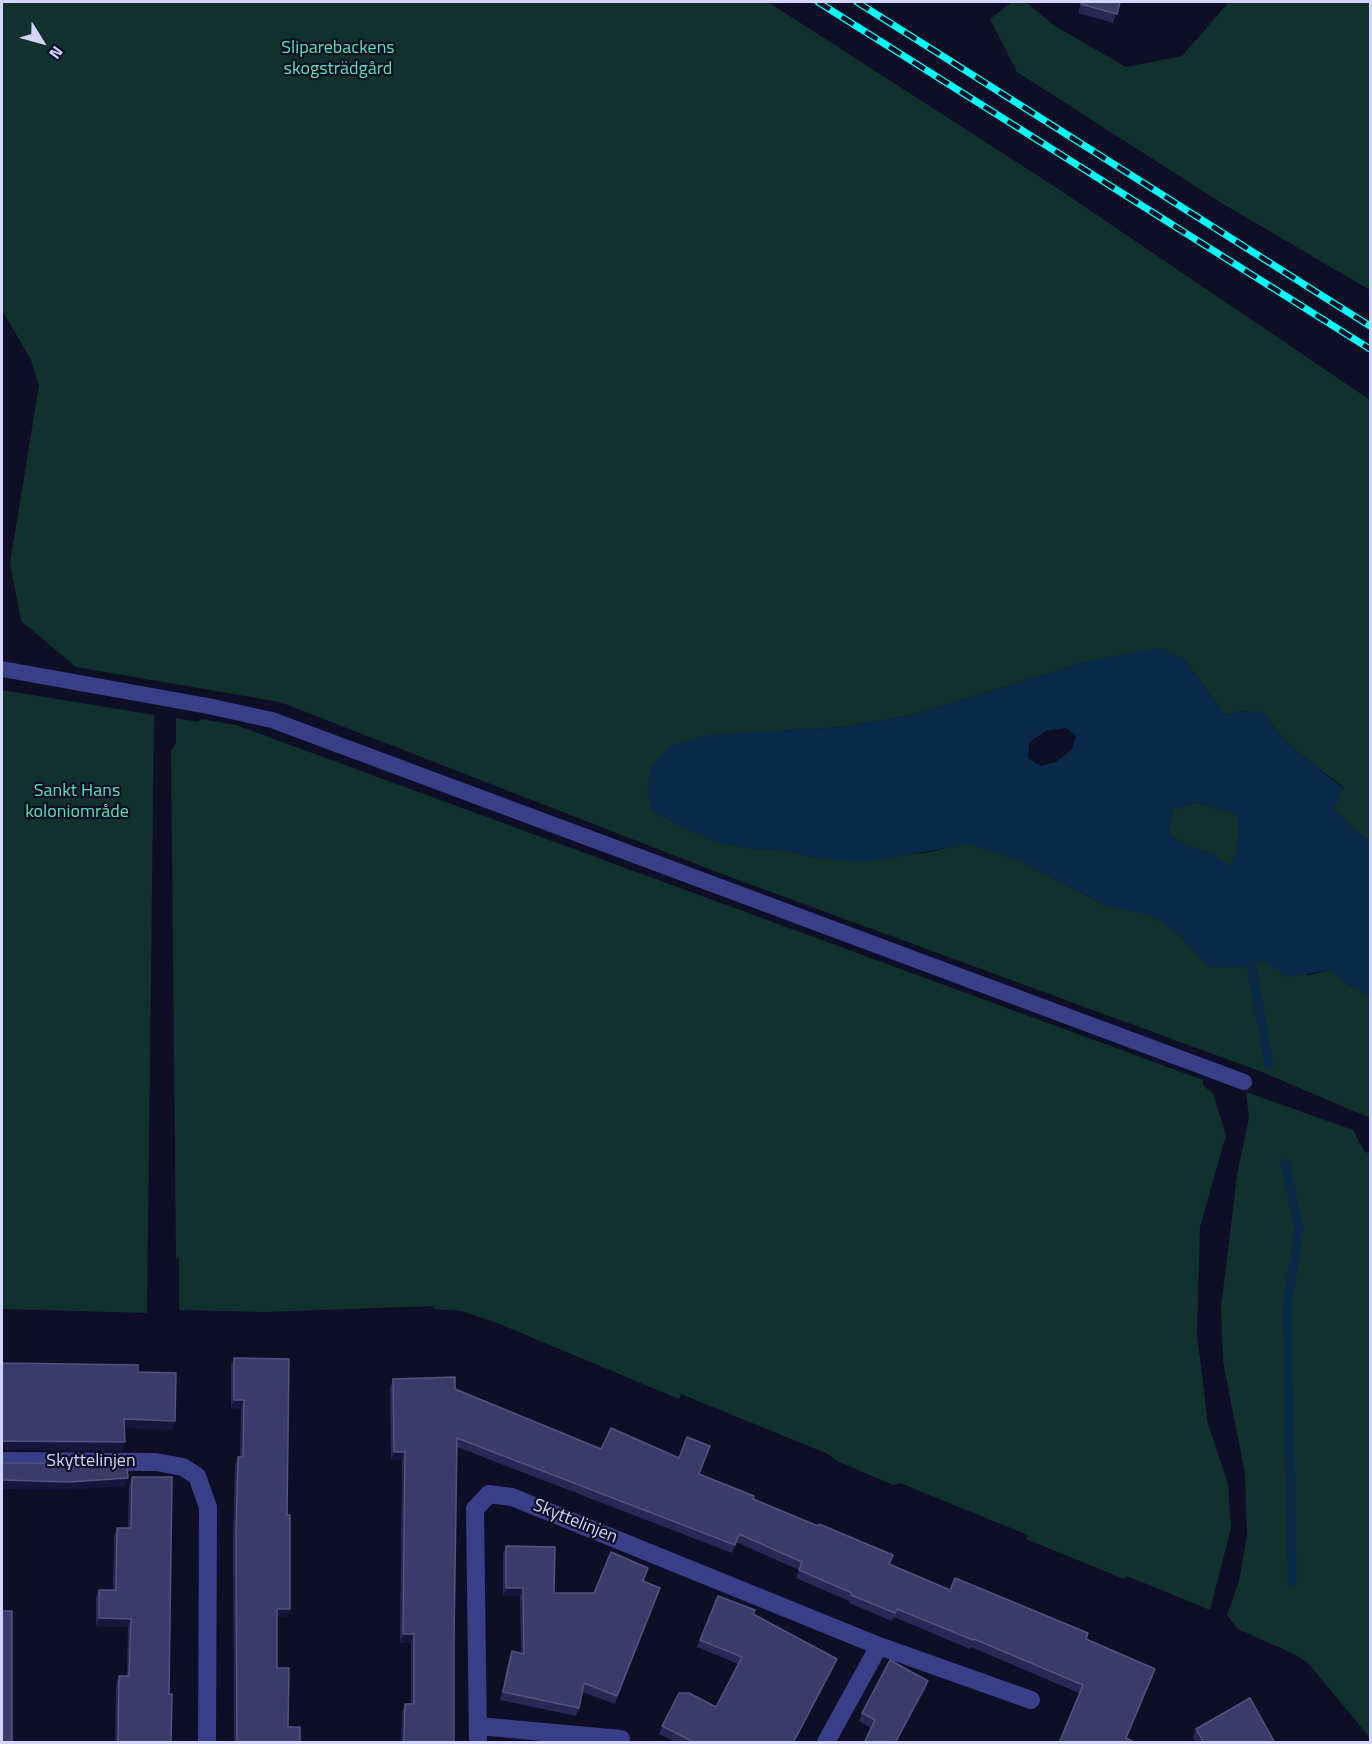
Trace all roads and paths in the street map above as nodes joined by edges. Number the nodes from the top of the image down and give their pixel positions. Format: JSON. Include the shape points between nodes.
{"nodes":[{"id":1,"x":2,"y":669,"type":"edge"},
{"id":2,"x":1244,"y":1082,"type":"dead end"},
{"id":3,"x":2,"y":1461,"type":"edge"},
{"id":4,"x":879,"y":1646,"type":"junction"},
{"id":5,"x":1031,"y":1700,"type":"dead end"},
{"id":6,"x":478,"y":1734,"type":"edge"},
{"id":7,"x":621,"y":1739,"type":"dead end"},
{"id":8,"x":207,"y":1743,"type":"edge"},
{"id":9,"x":825,"y":1743,"type":"edge"}],
"edges":[{"from":1,"to":2,"type":"lane","via":[[272,720]]},
{"from":3,"to":8,"type":"street","name":"Skyttelinjen","via":[[156,1462],[183,1467],[197,1476],[208,1507]]},
{"from":4,"to":5,"type":"street","name":"Skyttelinjen"},
{"from":4,"to":6,"type":"street","name":"Skyttelinjen","via":[[512,1497],[489,1494],[475,1509]]},
{"from":4,"to":9,"type":"street"},
{"from":6,"to":7,"type":"street","name":"Skyttelinjen"}]}
